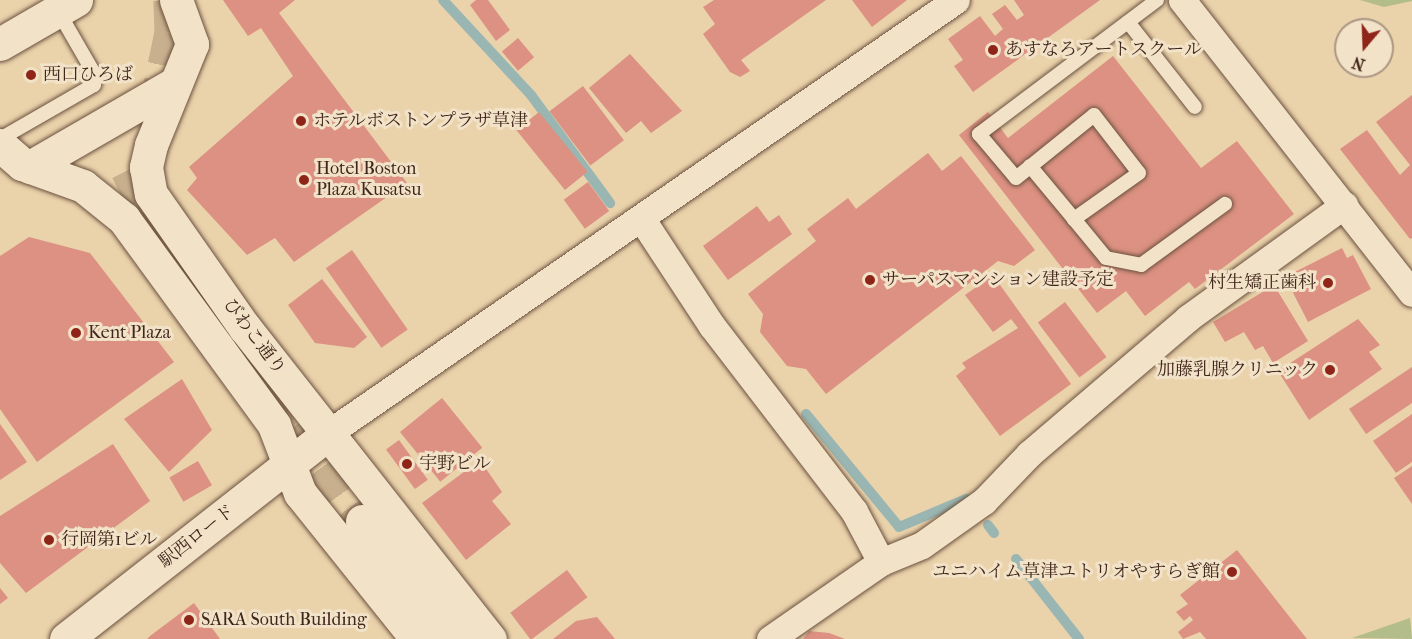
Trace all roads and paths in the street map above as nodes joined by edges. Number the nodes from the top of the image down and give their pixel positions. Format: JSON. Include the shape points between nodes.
{"nodes":[{"id":1,"x":176,"y":0,"type":"edge"},
{"id":2,"x":956,"y":0,"type":"edge"},
{"id":3,"x":1157,"y":0,"type":"edge"},
{"id":4,"x":1182,"y":0,"type":"edge"},
{"id":5,"x":67,"y":6,"type":"edge"},
{"id":6,"x":1128,"y":22,"type":"junction"},
{"id":7,"x":0,"y":44,"type":"edge"},
{"id":8,"x":174,"y":84,"type":"junction"},
{"id":9,"x":1196,"y":107,"type":"dead end"},
{"id":10,"x":8,"y":154,"type":"edge"},
{"id":11,"x":1030,"y":166,"type":"junction"},
{"id":12,"x":1225,"y":204,"type":"dead end"},
{"id":13,"x":1344,"y":206,"type":"junction"},
{"id":14,"x":640,"y":218,"type":"junction"},
{"id":15,"x":1074,"y":219,"type":"junction"},
{"id":16,"x":1412,"y":293,"type":"edge"},
{"id":17,"x":327,"y":434,"type":"junction"},
{"id":18,"x":289,"y":465,"type":"junction"},
{"id":19,"x":362,"y":521,"type":"tunnel mouth"},
{"id":20,"x":881,"y":562,"type":"junction"},
{"id":21,"x":66,"y":639,"type":"edge"},
{"id":22,"x":417,"y":639,"type":"edge"},
{"id":23,"x":454,"y":639,"type":"edge"},
{"id":24,"x":490,"y":639,"type":"edge"},
{"id":25,"x":770,"y":639,"type":"edge"}],
"edges":[{"from":1,"to":8,"type":"street","name":"びわこ通り","via":[[192,44]]},
{"from":2,"to":14,"type":"street"},
{"from":3,"to":6,"type":"lane"},
{"from":4,"to":13,"type":"street"},
{"from":5,"to":7,"type":"street"},
{"from":5,"to":10,"type":"lane","via":[[95,75],[94,85]]},
{"from":6,"to":9,"type":"lane"},
{"from":6,"to":11,"type":"lane","via":[[979,134],[1016,178]]},
{"from":8,"to":10,"type":"street"},
{"from":8,"to":17,"type":"street","name":"びわこ通り","via":[[146,167],[151,194]]},
{"from":10,"to":18,"type":"street","name":"びわこ通り","via":[[83,186],[124,219],[274,424]]},
{"from":11,"to":15,"type":"lane"},
{"from":11,"to":15,"type":"lane","via":[[1094,115],[1139,173]]},
{"from":12,"to":15,"type":"lane","via":[[1141,265],[1106,258]]},
{"from":13,"to":16,"type":"street"},
{"from":13,"to":20,"type":"street","via":[[1188,318],[1029,454],[984,501],[922,544]]},
{"from":14,"to":17,"type":"street"},
{"from":14,"to":20,"type":"street","via":[[712,326],[854,511]]},
{"from":17,"to":18,"type":"street","name":"駅西ロード"},
{"from":17,"to":24,"type":"street","name":"びわこ通り"},
{"from":18,"to":21,"type":"street","name":"駅西ロード"},
{"from":18,"to":22,"type":"street","name":"びわこ通り","via":[[300,493]]},
{"from":19,"to":23,"type":"street"},
{"from":20,"to":25,"type":"street"}]}
